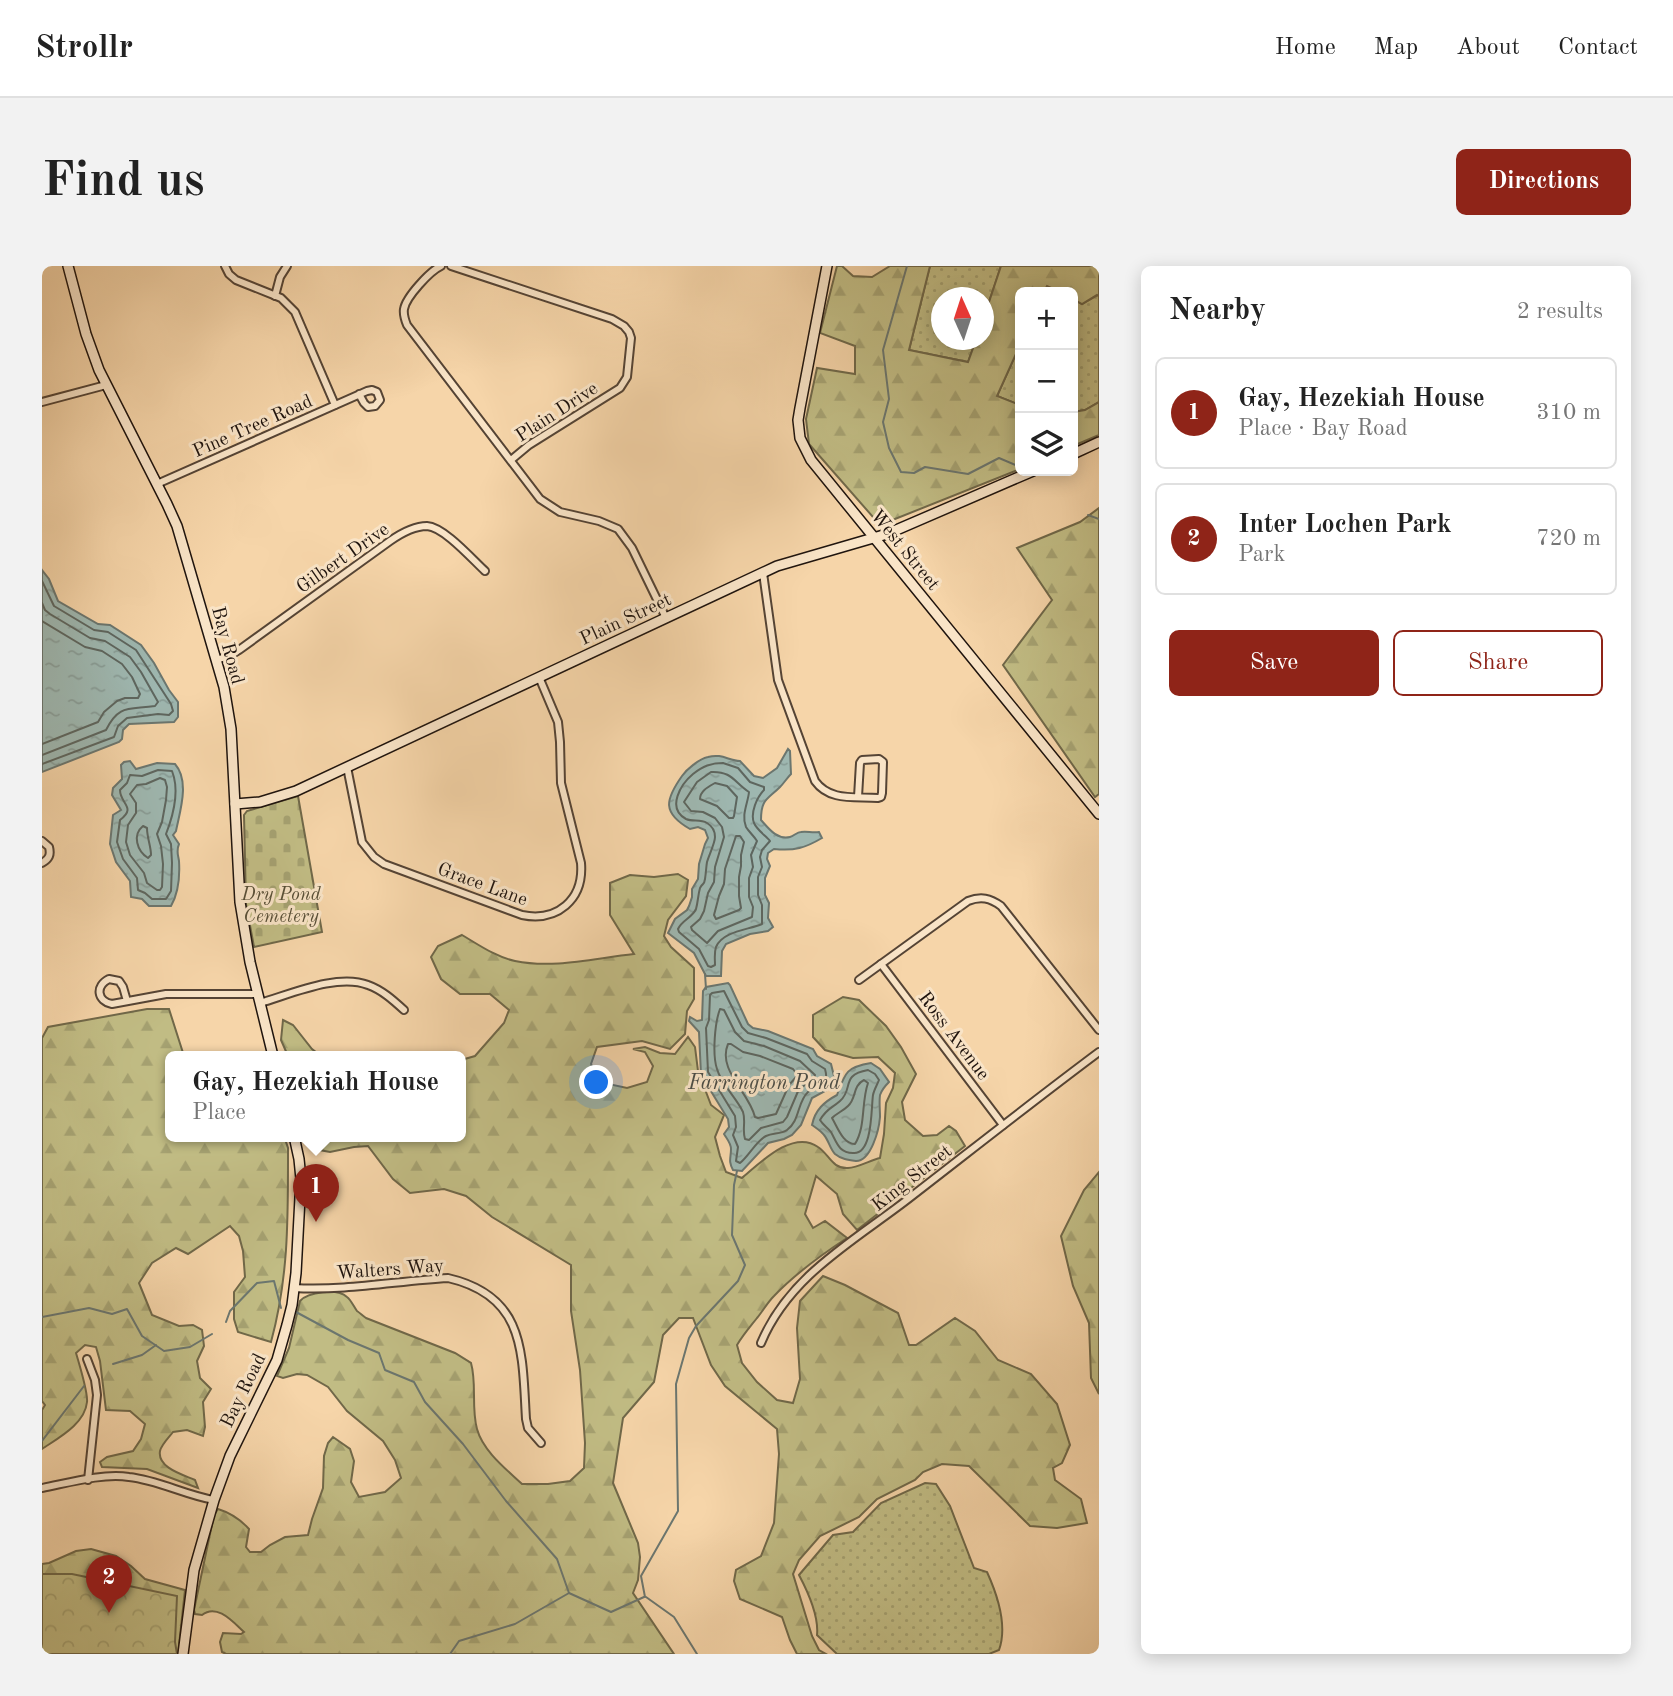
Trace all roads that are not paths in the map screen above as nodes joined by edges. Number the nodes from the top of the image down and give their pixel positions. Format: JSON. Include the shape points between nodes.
{"nodes":[{"id":1,"x":68,"y":266,"type":"edge"},
{"id":2,"x":225,"y":266,"type":"edge"},
{"id":3,"x":287,"y":266,"type":"edge"},
{"id":4,"x":441,"y":266,"type":"edge"},
{"id":5,"x":451,"y":266,"type":"edge"},
{"id":6,"x":828,"y":266,"type":"edge"},
{"id":7,"x":275,"y":296,"type":"junction"},
{"id":8,"x":106,"y":385,"type":"junction"},
{"id":9,"x":359,"y":394,"type":"dead end"},
{"id":10,"x":42,"y":402,"type":"edge"},
{"id":11,"x":335,"y":405,"type":"junction"},
{"id":12,"x":1099,"y":442,"type":"edge"},
{"id":13,"x":1078,"y":452,"type":"edge"},
{"id":14,"x":511,"y":460,"type":"junction"},
{"id":15,"x":1021,"y":476,"type":"edge"},
{"id":16,"x":158,"y":484,"type":"junction"},
{"id":17,"x":874,"y":538,"type":"junction"},
{"id":18,"x":485,"y":571,"type":"dead end"},
{"id":19,"x":764,"y":573,"type":"junction"},
{"id":20,"x":666,"y":618,"type":"junction"},
{"id":21,"x":216,"y":660,"type":"junction"},
{"id":22,"x":539,"y":677,"type":"junction"},
{"id":23,"x":347,"y":767,"type":"junction"},
{"id":24,"x":858,"y":797,"type":"junction"},
{"id":25,"x":235,"y":804,"type":"junction"},
{"id":26,"x":1099,"y":814,"type":"edge"},
{"id":27,"x":42,"y":841,"type":"edge"},
{"id":28,"x":42,"y":863,"type":"edge"},
{"id":29,"x":881,"y":964,"type":"junction"},
{"id":30,"x":859,"y":980,"type":"dead end"},
{"id":31,"x":259,"y":998,"type":"junction"},
{"id":32,"x":127,"y":1001,"type":"junction"},
{"id":33,"x":404,"y":1010,"type":"dead end"},
{"id":34,"x":1099,"y":1031,"type":"edge"},
{"id":35,"x":272,"y":1051,"type":"edge"},
{"id":36,"x":1099,"y":1052,"type":"edge"},
{"id":37,"x":1003,"y":1125,"type":"junction"},
{"id":38,"x":295,"y":1142,"type":"edge"},
{"id":39,"x":294,"y":1288,"type":"junction"},
{"id":40,"x":761,"y":1343,"type":"dead end"},
{"id":41,"x":87,"y":1359,"type":"dead end"},
{"id":42,"x":541,"y":1443,"type":"dead end"},
{"id":43,"x":88,"y":1480,"type":"junction"},
{"id":44,"x":42,"y":1488,"type":"edge"},
{"id":45,"x":214,"y":1500,"type":"junction"},
{"id":46,"x":183,"y":1654,"type":"edge"}],
"edges":[{"from":1,"to":8,"type":"street","name":"Bay Road","via":[[86,334]]},
{"from":2,"to":7,"type":"street","via":[[236,280]]},
{"from":3,"to":7,"type":"street"},
{"from":4,"to":14,"type":"street","name":"Plain Drive","via":[[407,300],[404,319]]},
{"from":5,"to":14,"type":"street","name":"Plain Drive","via":[[615,320],[630,335],[627,377],[620,388]]},
{"from":6,"to":17,"type":"street","name":"West Street","via":[[800,408],[800,438],[811,460]]},
{"from":7,"to":11,"type":"street","via":[[297,316]]},
{"from":8,"to":10,"type":"street"},
{"from":8,"to":16,"type":"street","name":"Bay Road"},
{"from":9,"to":11,"type":"street","name":"Pine Tree Road"},
{"from":11,"to":16,"type":"street","name":"Pine Tree Road"},
{"from":12,"to":13,"type":"street"},
{"from":14,"to":20,"type":"street","name":"Plain Drive","via":[[546,504],[611,525],[622,533]]},
{"from":15,"to":17,"type":"street","name":"Plain Street"},
{"from":16,"to":21,"type":"street","name":"Bay Road","via":[[184,548]]},
{"from":17,"to":19,"type":"street","name":"Plain Street"},
{"from":17,"to":26,"type":"street","name":"West Street"},
{"from":18,"to":21,"type":"street","name":"Gilbert Drive","via":[[446,535],[418,527],[390,541],[239,650]]},
{"from":19,"to":20,"type":"street","name":"Plain Street"},
{"from":19,"to":24,"type":"street","via":[[778,680],[815,782],[838,797]]},
{"from":20,"to":22,"type":"street","name":"Plain Street"},
{"from":21,"to":25,"type":"street","name":"Bay Road","via":[[231,729]]},
{"from":22,"to":23,"type":"street","name":"Plain Street"},
{"from":22,"to":23,"type":"street","name":"Grace Lane","via":[[558,722],[561,783],[582,863],[579,888],[556,912],[522,915],[384,864],[362,842]]},
{"from":23,"to":25,"type":"street","name":"Plain Street","via":[[287,794]]},
{"from":24,"to":24,"type":"street","via":[[861,761],[882,761],[881,797]]},
{"from":25,"to":31,"type":"street","name":"Bay Road","via":[[240,902]]},
{"from":27,"to":28,"type":"street","via":[[50,855]]},
{"from":29,"to":30,"type":"street"},
{"from":29,"to":34,"type":"street","via":[[968,901],[986,898],[1001,906]]},
{"from":29,"to":37,"type":"street","name":"Ross Avenue"},
{"from":31,"to":32,"type":"street","via":[[166,994]]},
{"from":31,"to":33,"type":"street","via":[[351,981],[377,989]]},
{"from":31,"to":35,"type":"street","name":"Bay Road"},
{"from":32,"to":32,"type":"street","via":[[105,1002],[99,993],[104,981],[119,981]]},
{"from":36,"to":37,"type":"street","name":"King Street"},
{"from":37,"to":40,"type":"street","name":"King Street","via":[[812,1271],[783,1303]]},
{"from":38,"to":39,"type":"street","name":"Bay Road","via":[[301,1180]]},
{"from":39,"to":42,"type":"street","name":"Walters Way","via":[[448,1278],[478,1287],[507,1312],[519,1339],[526,1419]]},
{"from":39,"to":45,"type":"street","name":"Bay Road","via":[[277,1360]]},
{"from":41,"to":43,"type":"street","via":[[97,1395]]},
{"from":43,"to":44,"type":"street"},
{"from":43,"to":45,"type":"street","via":[[129,1477]]},
{"from":45,"to":46,"type":"street","name":"Bay Road","via":[[194,1570]]}]}
